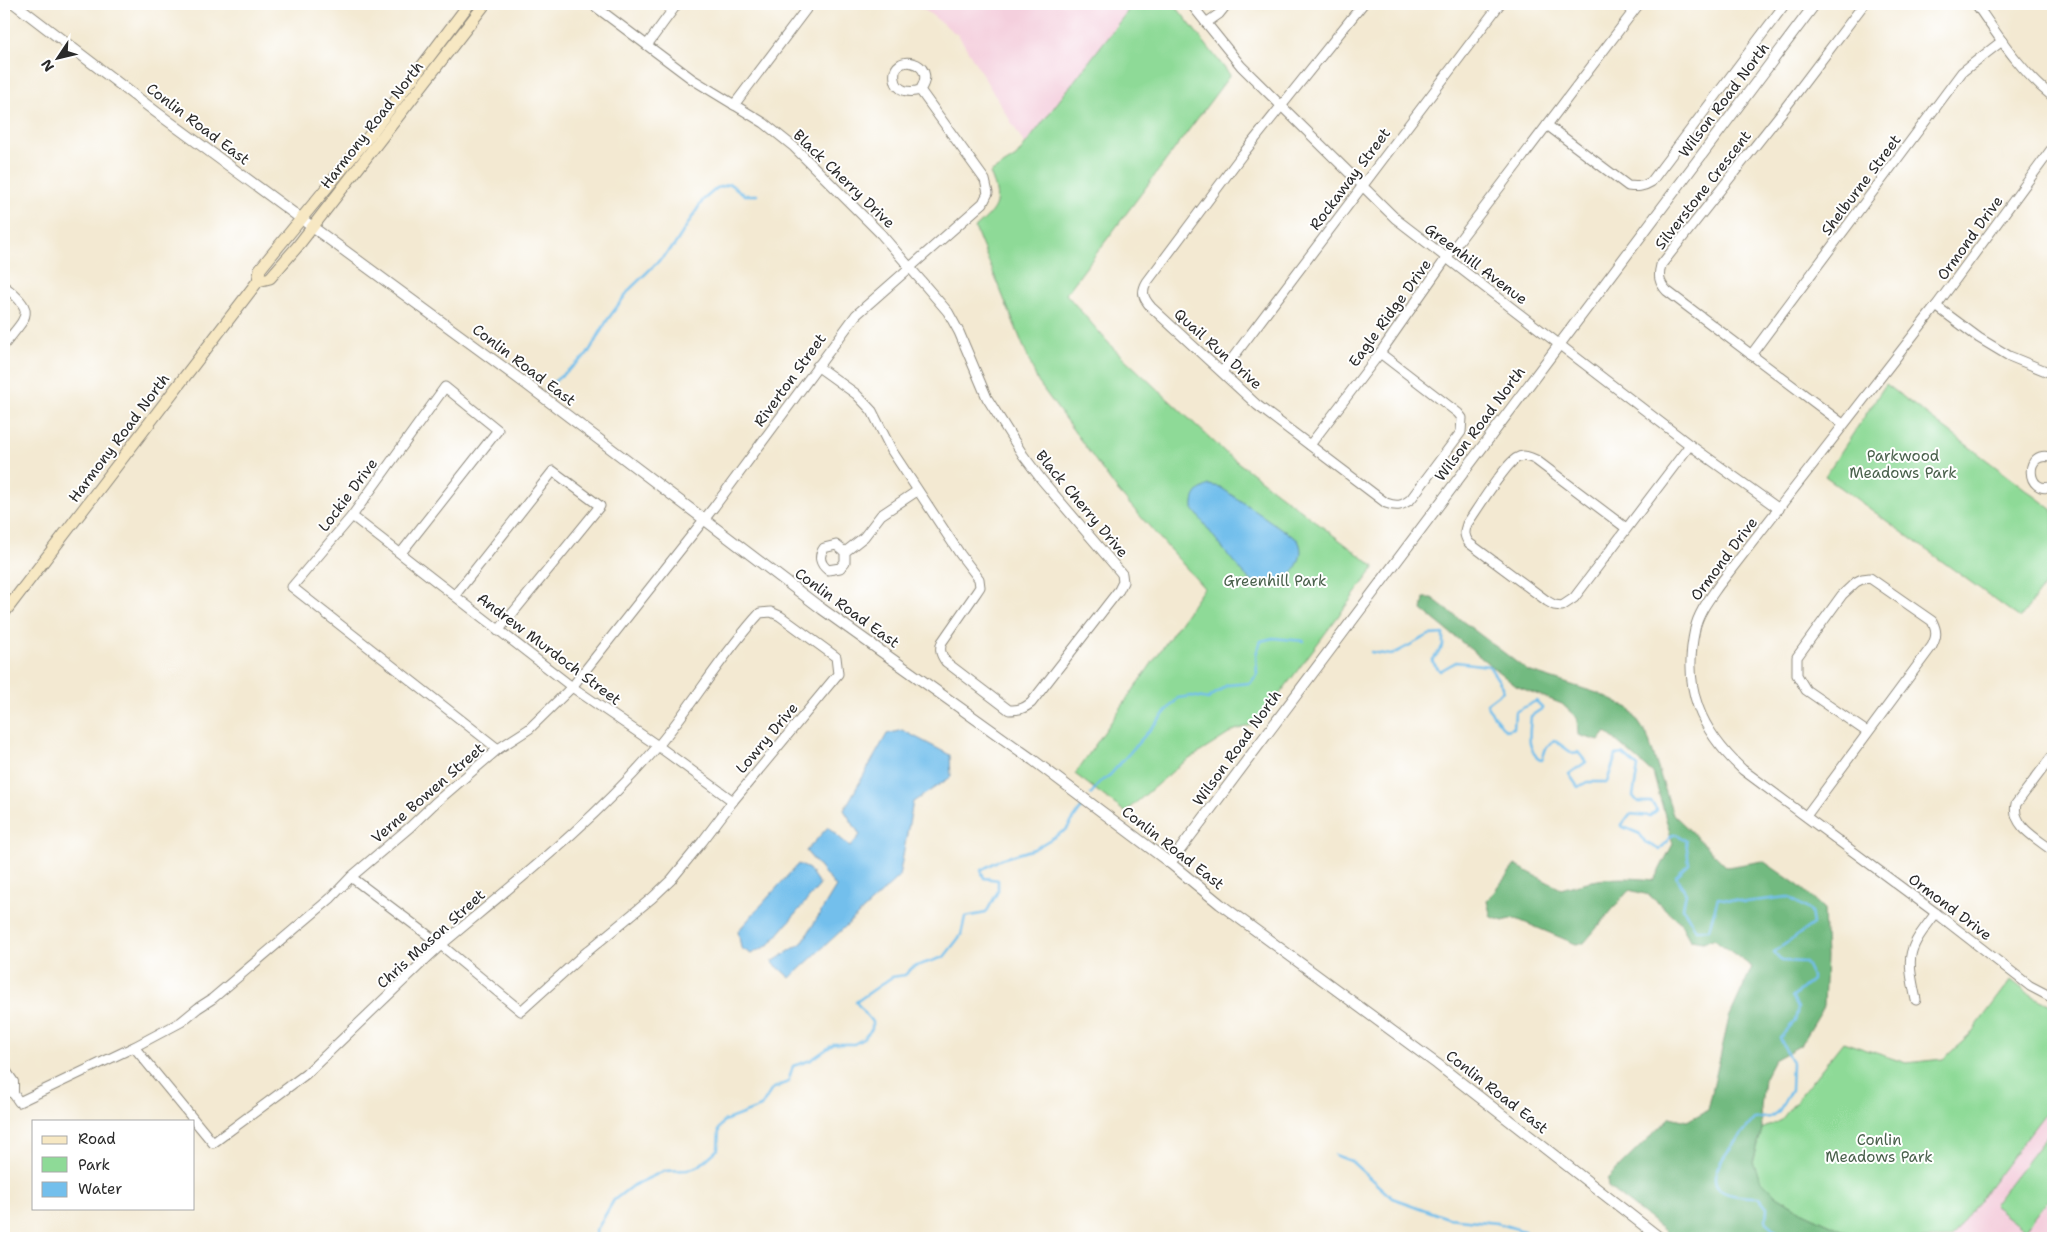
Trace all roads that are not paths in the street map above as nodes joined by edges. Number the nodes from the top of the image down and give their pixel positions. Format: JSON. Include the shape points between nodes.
{"nodes":[{"id":1,"x":15,"y":4,"type":"edge"},
{"id":2,"x":469,"y":4,"type":"edge"},
{"id":3,"x":485,"y":4,"type":"edge"},
{"id":4,"x":592,"y":4,"type":"edge"},
{"id":5,"x":677,"y":4,"type":"edge"},
{"id":6,"x":810,"y":4,"type":"edge"},
{"id":7,"x":1190,"y":4,"type":"edge"},
{"id":8,"x":1227,"y":4,"type":"edge"},
{"id":9,"x":1363,"y":4,"type":"edge"},
{"id":10,"x":1500,"y":4,"type":"edge"},
{"id":11,"x":1639,"y":4,"type":"edge"},
{"id":12,"x":1785,"y":4,"type":"edge"},
{"id":13,"x":1815,"y":4,"type":"edge"},
{"id":14,"x":1864,"y":4,"type":"edge"},
{"id":15,"x":1976,"y":4,"type":"edge"},
{"id":16,"x":1206,"y":23,"type":"junction"},
{"id":17,"x":2002,"y":41,"type":"junction"},
{"id":18,"x":647,"y":45,"type":"junction"},
{"id":19,"x":920,"y":90,"type":"dead end"},
{"id":20,"x":2053,"y":97,"type":"edge"},
{"id":21,"x":734,"y":105,"type":"junction"},
{"id":22,"x":1282,"y":107,"type":"junction"},
{"id":23,"x":1547,"y":125,"type":"junction"},
{"id":24,"x":2053,"y":147,"type":"edge"},
{"id":25,"x":1362,"y":186,"type":"junction"},
{"id":26,"x":301,"y":219,"type":"junction"},
{"id":27,"x":312,"y":227,"type":"junction"},
{"id":28,"x":1446,"y":258,"type":"junction"},
{"id":29,"x":910,"y":267,"type":"junction"},
{"id":30,"x":258,"y":281,"type":"junction"},
{"id":31,"x":4,"y":286,"type":"edge"},
{"id":32,"x":1936,"y":306,"type":"junction"},
{"id":33,"x":1559,"y":344,"type":"junction"},
{"id":34,"x":4,"y":345,"type":"edge"},
{"id":35,"x":1380,"y":353,"type":"junction"},
{"id":36,"x":1751,"y":355,"type":"junction"},
{"id":37,"x":817,"y":366,"type":"junction"},
{"id":38,"x":1222,"y":372,"type":"junction"},
{"id":39,"x":2053,"y":374,"type":"edge"},
{"id":40,"x":1843,"y":424,"type":"junction"},
{"id":41,"x":1310,"y":445,"type":"junction"},
{"id":42,"x":1690,"y":445,"type":"junction"},
{"id":43,"x":2053,"y":458,"type":"edge"},
{"id":44,"x":2053,"y":486,"type":"edge"},
{"id":45,"x":917,"y":490,"type":"junction"},
{"id":46,"x":1779,"y":509,"type":"junction"},
{"id":47,"x":352,"y":516,"type":"junction"},
{"id":48,"x":703,"y":520,"type":"junction"},
{"id":49,"x":1626,"y":528,"type":"junction"},
{"id":50,"x":846,"y":552,"type":"dead end"},
{"id":51,"x":401,"y":553,"type":"junction"},
{"id":52,"x":455,"y":595,"type":"junction"},
{"id":53,"x":4,"y":614,"type":"edge"},
{"id":54,"x":498,"y":631,"type":"junction"},
{"id":55,"x":572,"y":687,"type":"junction"},
{"id":56,"x":1867,"y":732,"type":"junction"},
{"id":57,"x":658,"y":746,"type":"junction"},
{"id":58,"x":498,"y":749,"type":"junction"},
{"id":59,"x":2053,"y":755,"type":"edge"},
{"id":60,"x":732,"y":801,"type":"junction"},
{"id":61,"x":1806,"y":816,"type":"junction"},
{"id":62,"x":2053,"y":850,"type":"edge"},
{"id":63,"x":1170,"y":863,"type":"junction"},
{"id":64,"x":351,"y":877,"type":"junction"},
{"id":65,"x":1936,"y":913,"type":"junction"},
{"id":66,"x":441,"y":945,"type":"junction"},
{"id":67,"x":2053,"y":998,"type":"edge"},
{"id":68,"x":1916,"y":1000,"type":"dead end"},
{"id":69,"x":134,"y":1047,"type":"junction"},
{"id":70,"x":4,"y":1069,"type":"edge"},
{"id":71,"x":12,"y":1095,"type":"edge"},
{"id":72,"x":194,"y":1120,"type":"edge"},
{"id":73,"x":195,"y":1121,"type":"edge"},
{"id":74,"x":1660,"y":1238,"type":"edge"}],
"edges":[{"from":1,"to":26,"type":"street","name":"Conlin Road East"},
{"from":2,"to":26,"type":"main road","name":"Harmony Road North","via":[[370,135]]},
{"from":3,"to":27,"type":"main road","name":"Harmony Road North"},
{"from":4,"to":18,"type":"street","name":"Black Cherry Drive"},
{"from":5,"to":18,"type":"street"},
{"from":6,"to":21,"type":"street"},
{"from":7,"to":16,"type":"street","name":"Greenhill Avenue"},
{"from":8,"to":16,"type":"street"},
{"from":9,"to":22,"type":"street","name":"Quail Run Drive"},
{"from":10,"to":25,"type":"street","name":"Rockaway Street"},
{"from":11,"to":23,"type":"street","name":"Eagle Ridge Drive"},
{"from":12,"to":23,"type":"street","via":[[1646,185],[1628,186]]},
{"from":13,"to":33,"type":"street","name":"Wilson Road North"},
{"from":14,"to":36,"type":"street","name":"Silverstone Crescent","via":[[1661,265],[1659,279],[1666,291]]},
{"from":15,"to":17,"type":"street"},
{"from":16,"to":22,"type":"street","name":"Greenhill Avenue","via":[[1241,66]]},
{"from":17,"to":20,"type":"street","via":[[2036,84]]},
{"from":17,"to":36,"type":"street","name":"Shelburne Street","via":[[1962,72]]},
{"from":18,"to":21,"type":"street","name":"Black Cherry Drive"},
{"from":19,"to":29,"type":"street","name":"Riverton Street","via":[[985,180],[988,193],[983,203]]},
{"from":21,"to":29,"type":"street","name":"Black Cherry Drive","via":[[764,123],[806,157]]},
{"from":22,"to":25,"type":"street","name":"Greenhill Avenue"},
{"from":22,"to":38,"type":"street","name":"Quail Run Drive","via":[[1242,155],[1143,289],[1151,307]]},
{"from":23,"to":28,"type":"street","name":"Eagle Ridge Drive"},
{"from":24,"to":32,"type":"street","name":"Ormond Drive"},
{"from":25,"to":28,"type":"street","name":"Greenhill Avenue","via":[[1396,219]]},
{"from":25,"to":38,"type":"street","name":"Rockaway Street"},
{"from":26,"to":27,"type":"street","name":"Conlin Road East"},
{"from":26,"to":30,"type":"main road","name":"Harmony Road North","via":[[260,270]]},
{"from":27,"to":30,"type":"main road","name":"Harmony Road North","via":[[270,278]]},
{"from":27,"to":48,"type":"street","name":"Conlin Road East","via":[[526,384]]},
{"from":28,"to":33,"type":"street","name":"Greenhill Avenue"},
{"from":28,"to":35,"type":"street","name":"Eagle Ridge Drive"},
{"from":29,"to":37,"type":"street","name":"Riverton Street","via":[[856,315]]},
{"from":29,"to":45,"type":"street","name":"Black Cherry Drive","via":[[948,312],[987,398],[1023,455],[1122,574],[1120,590],[1024,708],[1009,710],[942,656],[942,642],[976,594],[980,587],[979,578]]},
{"from":30,"to":53,"type":"main road","name":"Harmony Road North"},
{"from":31,"to":34,"type":"street","via":[[26,307],[26,317]]},
{"from":32,"to":39,"type":"street","via":[[1978,338],[2009,356]]},
{"from":32,"to":40,"type":"street","name":"Ormond Drive"},
{"from":33,"to":42,"type":"street","name":"Greenhill Avenue"},
{"from":33,"to":63,"type":"street","name":"Wilson Road North"},
{"from":35,"to":41,"type":"street","name":"Eagle Ridge Drive"},
{"from":35,"to":41,"type":"street","name":"Quail Run Drive","via":[[1458,413],[1462,418],[1462,432],[1411,498],[1394,506]]},
{"from":36,"to":40,"type":"street","name":"Silverstone Crescent"},
{"from":37,"to":45,"type":"street","name":"Black Cherry Drive","via":[[856,394],[872,411]]},
{"from":37,"to":48,"type":"street","name":"Riverton Street"},
{"from":38,"to":41,"type":"street","name":"Quail Run Drive","via":[[1257,405]]},
{"from":40,"to":46,"type":"street","name":"Ormond Drive"},
{"from":42,"to":46,"type":"street","name":"Greenhill Avenue"},
{"from":42,"to":49,"type":"street"},
{"from":43,"to":44,"type":"street","via":[[2046,456],[2036,460],[2031,473],[2039,486]]},
{"from":45,"to":50,"type":"street","via":[[881,515],[864,537]]},
{"from":46,"to":61,"type":"street","name":"Ormond Drive","via":[[1703,609],[1695,628],[1691,675],[1694,698],[1715,742],[1743,770]]},
{"from":47,"to":51,"type":"street","name":"Andrew Murdoch Street"},
{"from":47,"to":51,"type":"street","name":"Lockie Drive","via":[[444,387],[498,430]]},
{"from":47,"to":58,"type":"street","name":"Lockie Drive","via":[[292,588]]},
{"from":48,"to":55,"type":"street","name":"Verne Bowen Street"},
{"from":48,"to":63,"type":"street","name":"Conlin Road East"},
{"from":49,"to":49,"type":"street","via":[[1536,460],[1522,456],[1510,464],[1464,531],[1469,543],[1547,601],[1562,606],[1574,598]]},
{"from":51,"to":52,"type":"street","name":"Andrew Murdoch Street"},
{"from":52,"to":54,"type":"street","name":"Andrew Murdoch Street"},
{"from":52,"to":54,"type":"street","via":[[553,471],[600,506]]},
{"from":54,"to":55,"type":"street","name":"Andrew Murdoch Street"},
{"from":55,"to":57,"type":"street","name":"Andrew Murdoch Street"},
{"from":55,"to":58,"type":"street","name":"Verne Bowen Street","via":[[529,729]]},
{"from":56,"to":56,"type":"street","via":[[1936,637],[1932,621],[1870,578],[1856,582],[1842,595],[1797,657],[1798,675],[1806,690]]},
{"from":56,"to":61,"type":"street"},
{"from":57,"to":60,"type":"street","name":"Andrew Murdoch Street"},
{"from":57,"to":60,"type":"street","name":"Lowry Drive","via":[[760,614],[771,612],[780,616],[836,657],[838,674]]},
{"from":57,"to":66,"type":"street","name":"Chris Mason Street","via":[[607,802]]},
{"from":58,"to":64,"type":"street","name":"Verne Bowen Street"},
{"from":59,"to":62,"type":"street","via":[[2016,804],[2015,811],[2020,824]]},
{"from":60,"to":66,"type":"street","name":"Lowry Drive","via":[[671,880],[521,1011]]},
{"from":61,"to":65,"type":"street","name":"Ormond Drive"},
{"from":63,"to":74,"type":"street","name":"Conlin Road East","via":[[1220,904],[1437,1064]]},
{"from":64,"to":66,"type":"street"},
{"from":64,"to":69,"type":"street","name":"Verne Bowen Street","via":[[331,898],[212,999],[181,1022]]},
{"from":65,"to":67,"type":"street","name":"Ormond Drive","via":[[2030,986]]},
{"from":65,"to":68,"type":"street","via":[[1911,951],[1910,969]]},
{"from":66,"to":73,"type":"street","name":"Chris Mason Street","via":[[306,1074],[213,1143]]},
{"from":69,"to":71,"type":"street","name":"Verne Bowen Street"},
{"from":69,"to":72,"type":"street","name":"Chris Mason Street"},
{"from":70,"to":71,"type":"street","via":[[13,1082]]}]}
